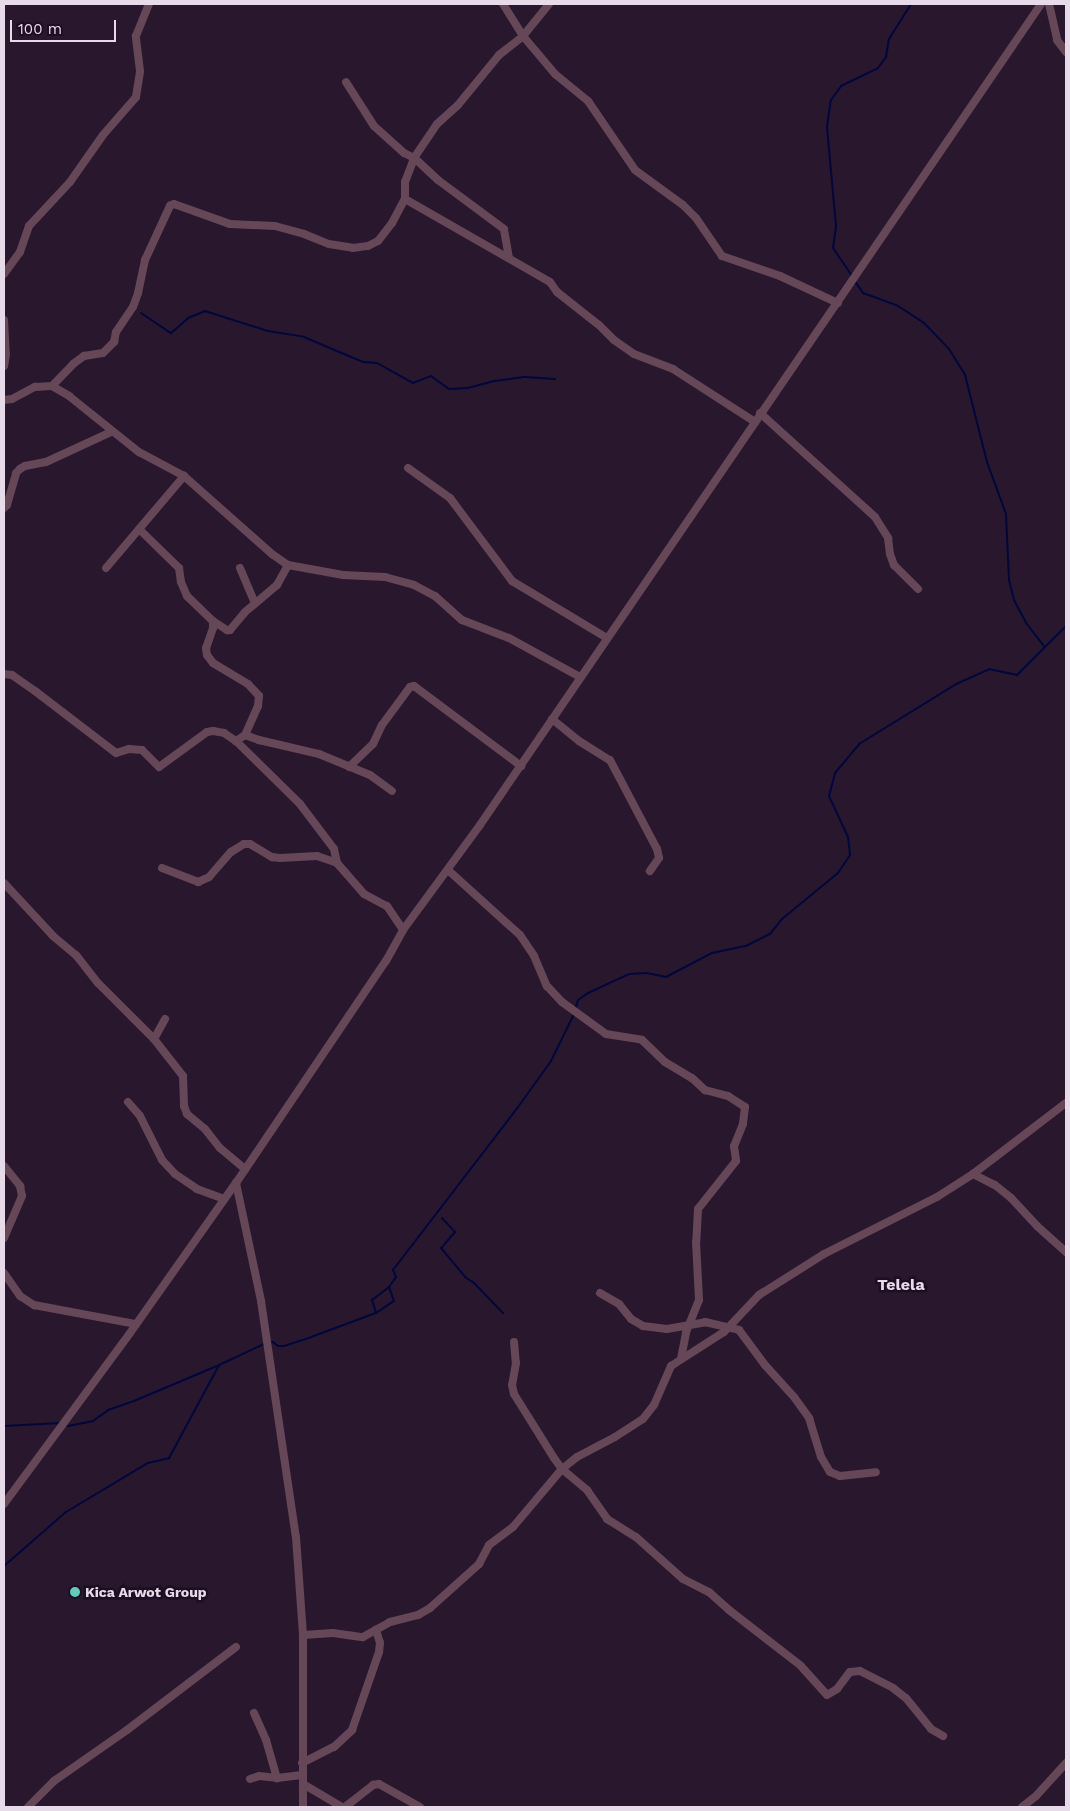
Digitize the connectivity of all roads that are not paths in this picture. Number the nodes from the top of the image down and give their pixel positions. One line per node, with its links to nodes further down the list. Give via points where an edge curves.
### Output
1 (149, 4): 12 (street, via 136,36 140,71 136,97 102,135 70,182 29,226 20,252)
2 (503, 4): 6 (street)
3 (549, 4): 6 (street)
4 (1041, 4): 13 (street)
5 (1049, 4): 7 (street, via 1057,40)
6 (523, 36): 9 (street, via 499,55 454,110 437,124); 13 (street, via 554,74 588,102 635,170 683,205 722,256 780,276)
7 (1066, 52)
8 (346, 82): 9 (street, via 374,126)
9 (414, 158): 10 (street, via 405,182); 11 (street, via 504,229)
10 (405, 198): 11 (street); 16 (street, via 378,241 353,248 329,244 275,226 230,224 174,204 170,206 145,260 133,307 116,332 114,342 103,353 84,356)
11 (509, 258): 19 (street, via 550,282 571,305 634,354 673,369)
12 (4, 271)
13 (838, 303): 18 (street)
14 (4, 320): 15 (street)
15 (4, 366)
16 (52, 386): 17 (street, via 35,387 12,400); 20 (street, via 69,396)
17 (4, 400)
18 (760, 413): 19 (street); 28 (street, via 875,517 884,529 894,565)
19 (755, 422): 31 (street)
20 (111, 432): 22 (street, via 139,452); 23 (street, via 46,462 24,466 16,473)
21 (408, 468): 31 (street, via 450,498 512,581)
22 (184, 476): 24 (street); 25 (street, via 272,554)
23 (4, 508)
24 (139, 529): 26 (street); 30 (street, via 180,568 187,596)
25 (288, 564): 29 (street, via 277,585); 33 (street, via 343,575 385,577 414,585 434,596 462,620 509,638)
26 (106, 568)
27 (240, 568): 29 (street)
28 (918, 590)
29 (255, 603): 30 (street, via 230,630)
30 (213, 621): 35 (street, via 207,655 213,663 248,684 259,696 258,706)
31 (607, 638): 33 (street)
32 (4, 674): 36 (street, via 12,675 116,753 142,750 159,767 207,732 224,733)
33 (580, 677): 34 (street)
34 (552, 719): 37 (street); 43 (street, via 610,760 657,849 659,858)
35 (245, 734): 36 (street); 38 (street, via 312,752)
36 (236, 741): 40 (street, via 308,814 334,849)
37 (521, 766): 38 (street, via 414,686 382,725 373,744); 42 (street)
38 (349, 768): 39 (street, via 379,780)
39 (392, 791)
40 (337, 863): 41 (street, via 318,856 272,857 250,844 231,852 202,882 194,882); 45 (street, via 364,894 387,906)
41 (162, 868)
42 (448, 870): 45 (street); 60 (street, via 520,936 534,956 547,986 562,1002 606,1034 642,1040 665,1062 705,1090 728,1096 745,1107 743,1124 734,1146 736,1161 698,1209 699,1300)
43 (650, 871)
44 (4, 883): 47 (street)
45 (403, 930): 51 (street, via 386,961)
46 (165, 1019): 47 (street)
47 (154, 1039): 51 (street, via 183,1076 187,1114)
48 (128, 1102): 54 (street, via 140,1116 162,1160 175,1174 197,1189)
49 (1066, 1103): 52 (street)
50 (4, 1166): 55 (street, via 20,1186 22,1196)
51 (245, 1169): 53 (street)
52 (973, 1174): 56 (street, via 1011,1198); 61 (street, via 923,1205 801,1268 759,1295)
53 (236, 1183): 54 (street); 68 (street, via 276,1392 296,1537)
54 (224, 1199): 59 (street)
55 (4, 1238)
56 (1066, 1252)
57 (4, 1273): 59 (street, via 20,1296 34,1305)
58 (600, 1293): 60 (street, via 619,1304 631,1319 643,1326 667,1329)
59 (136, 1324): 66 (street)
60 (689, 1324): 61 (street, via 705,1322); 63 (street)
61 (728, 1327): 63 (street); 65 (street, via 743,1333 765,1365 794,1396 810,1421 821,1457 830,1472 840,1476)
62 (514, 1342): 64 (street, via 516,1363 512,1391)
63 (681, 1358): 64 (street, via 668,1370 654,1405 643,1419)
64 (562, 1469): 67 (street, via 513,1527 489,1545 478,1564 430,1608); 71 (street, via 587,1490 607,1519 636,1537 676,1574 709,1592 800,1665 827,1695 850,1672 860,1671 906,1698 931,1729)
65 (876, 1472)
66 (4, 1504)
67 (376, 1630): 68 (street, via 360,1637 332,1633); 72 (street, via 379,1652 355,1725 334,1747)
68 (303, 1635): 72 (street)
69 (236, 1647): 78 (street, via 54,1781)
70 (254, 1713): 75 (street)
71 (943, 1736)
72 (302, 1763): 74 (street)
73 (1066, 1763): 82 (street)
74 (302, 1775): 75 (street); 77 (street)
75 (277, 1778): 76 (street, via 260,1776)
76 (250, 1779)
77 (302, 1784): 79 (street); 80 (street)
78 (28, 1807)
79 (303, 1807)
80 (343, 1807): 81 (street, via 373,1785 380,1784)
81 (420, 1807)
82 (1022, 1807)

